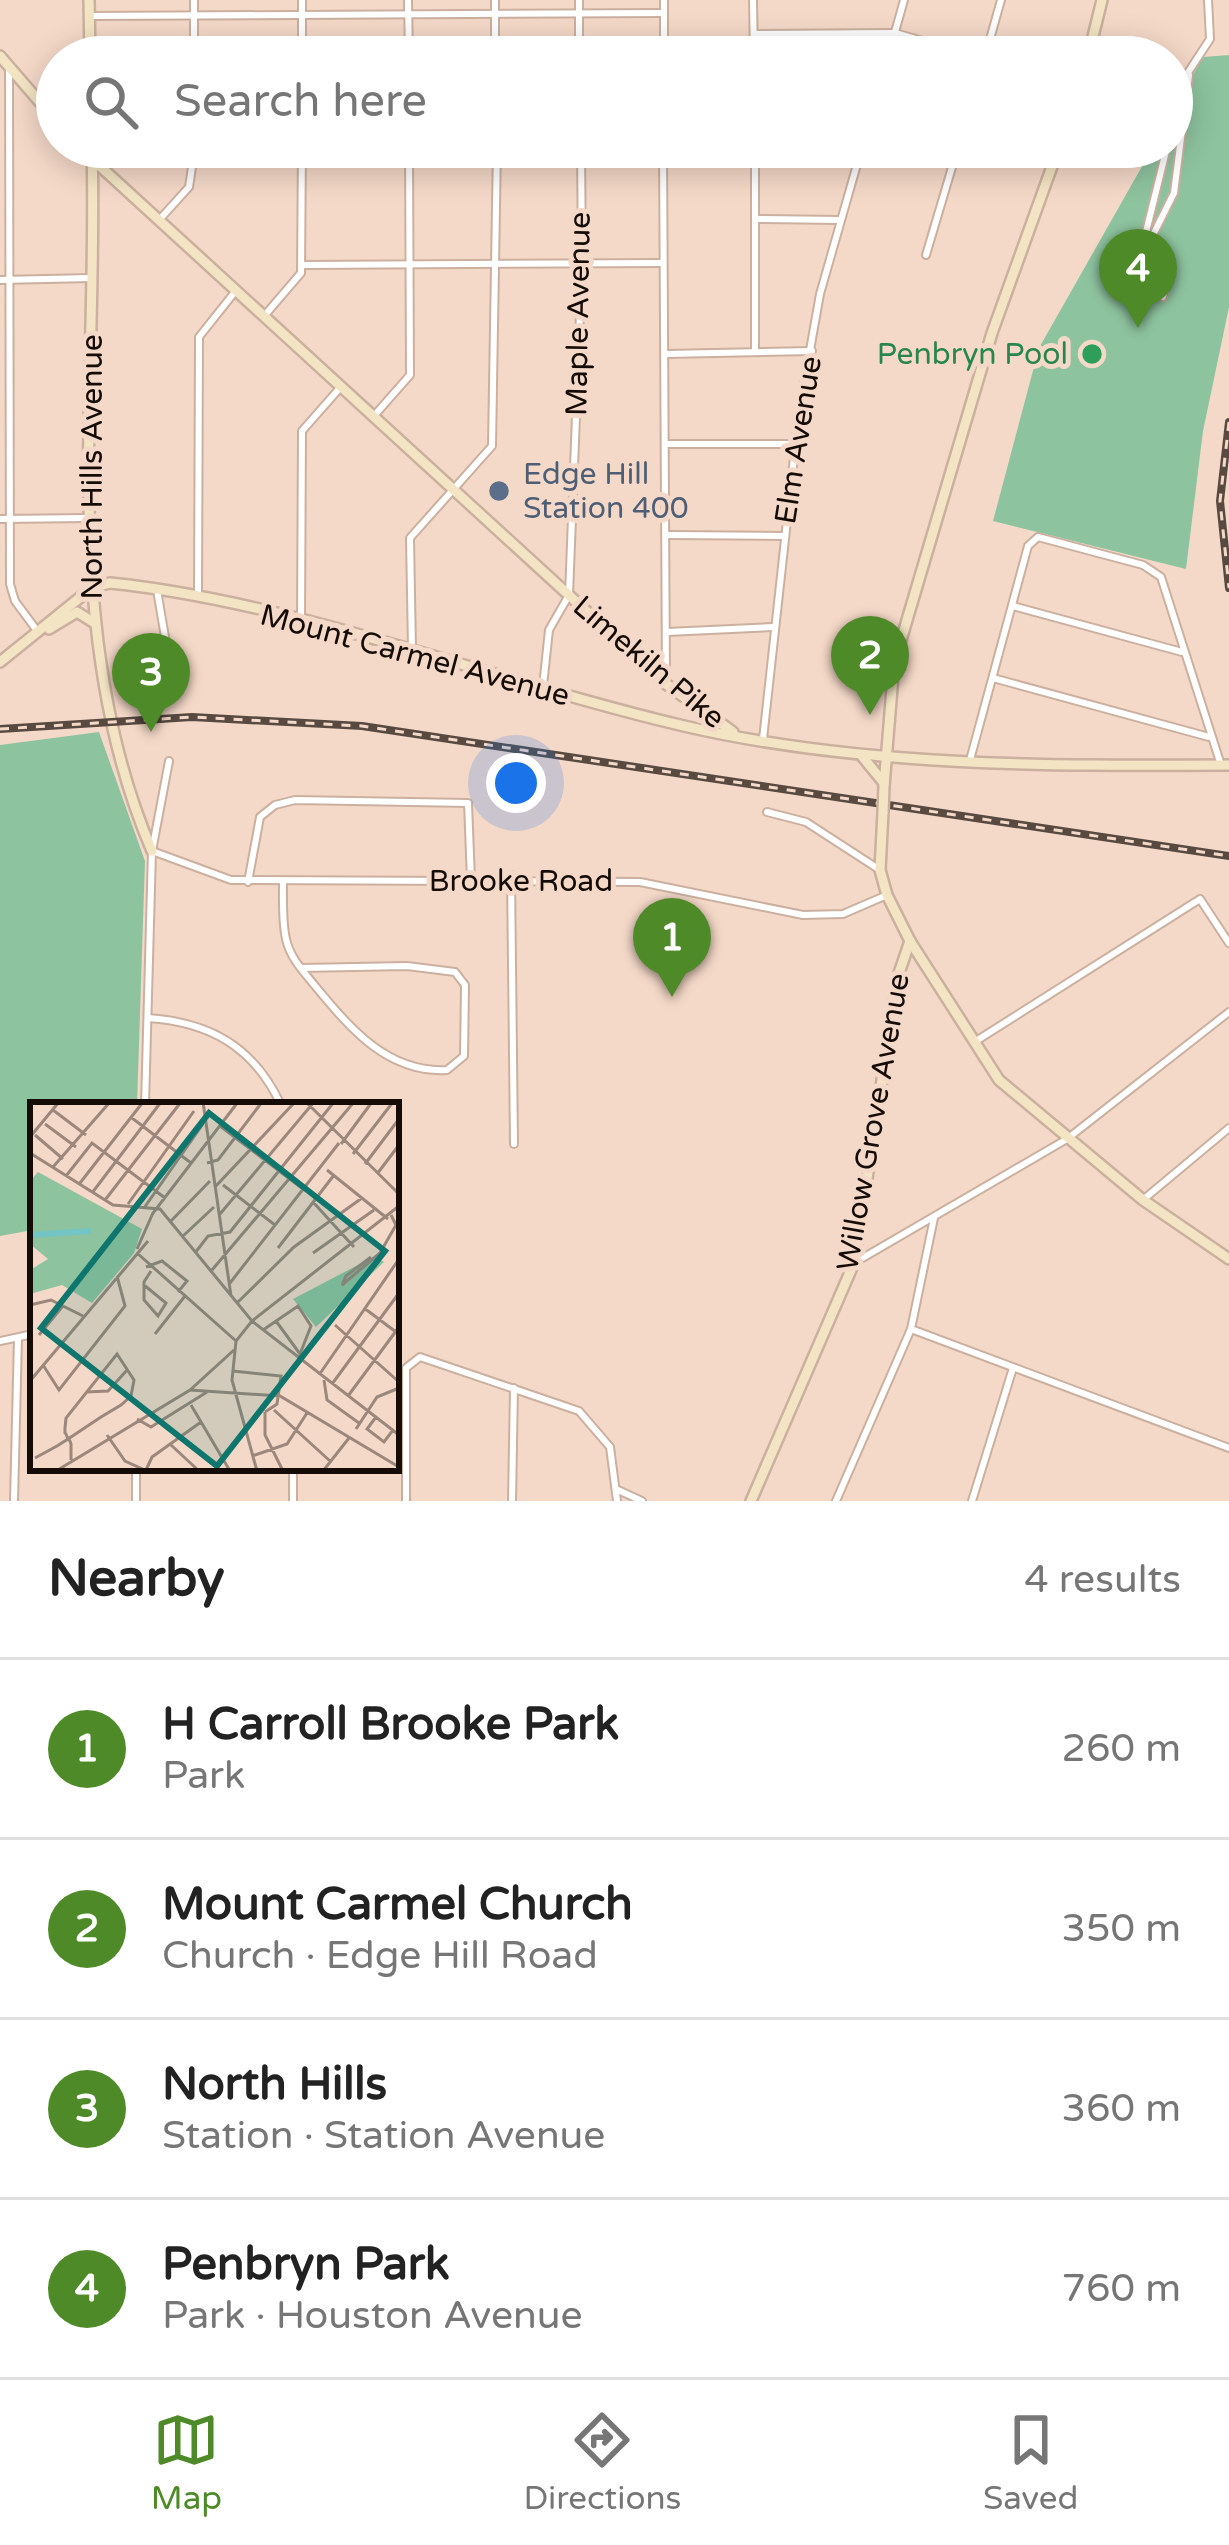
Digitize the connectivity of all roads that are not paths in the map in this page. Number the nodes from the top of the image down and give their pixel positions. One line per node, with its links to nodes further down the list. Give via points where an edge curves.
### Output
1 (88, 0): 19 (main road)
2 (194, 0): 17 (street)
3 (302, 0): 18 (street)
4 (408, 0): 14 (street)
5 (495, 0): 15 (street)
6 (579, 0): 13 (street)
7 (664, 0): 16 (street)
8 (753, 0): 21 (street)
9 (904, 0): 20 (street)
10 (1001, 0): 31 (street)
11 (1102, 0): 32 (main road)
12 (1208, 0): 35 (street, via 1210,40)
13 (579, 13): 15 (street); 16 (street); 27 (street)
14 (409, 14): 15 (street); 18 (street); 25 (street)
15 (494, 14): 26 (street)
16 (664, 14): 28 (street)
17 (194, 15): 18 (street); 19 (street); 23 (street)
18 (302, 15): 24 (street)
19 (88, 16): 22 (main road)
20 (895, 33): 21 (street); 29 (street); 30 (street)
21 (754, 34)
22 (89, 36)
23 (194, 36)
24 (302, 36)
25 (409, 36)
26 (495, 36)
27 (580, 36)
28 (664, 36)
29 (894, 36)
30 (906, 36)
31 (988, 36)
32 (1093, 36)
33 (0, 56): 34 (main road)
34 (9, 67): 36 (main road); 61 (street)
35 (1193, 68)
36 (36, 98)
37 (93, 168): 60 (main road, North Hills Avenue)
38 (99, 168): 53 (main road, Limekiln Pike)
39 (191, 168): 53 (street, via 188,187)
40 (302, 168): 58 (street)
41 (410, 168): 57 (street)
42 (497, 168): 59 (street)
43 (580, 168): 55 (street, Maple Avenue)
44 (663, 168): 56 (street)
45 (755, 168): 51 (street)
46 (856, 168): 52 (street, Elm Avenue)
47 (952, 168): 54 (street)
48 (1051, 168): 98 (main road, via 992,333 894,664)
49 (1162, 168): 50 (street, via 1144,240 1148,285 1163,297 1167,280 1151,239)
50 (1177, 168)
51 (755, 219): 52 (street); 65 (street)
52 (840, 220): 64 (street, Elm Avenue)
53 (157, 222): 62 (main road, Limekiln Pike)
54 (926, 255)
55 (582, 263): 56 (street); 59 (street); 79 (street, Maple Avenue)
56 (663, 263): 66 (street)
57 (410, 264): 58 (street); 59 (street); 68 (street, via 410,375)
58 (302, 265): 63 (street)
59 (499, 265): 71 (street, via 492,446)
60 (91, 278): 61 (street); 73 (main road, North Hills Avenue)
61 (5, 280): 72 (street)
62 (234, 292): 63 (main road, Limekiln Pike); 80 (street, via 199,338)
63 (262, 318): 67 (main road, Limekiln Pike)
64 (812, 351): 65 (street); 70 (street, Elm Avenue)
65 (755, 352): 66 (street)
66 (666, 354): 69 (street)
67 (340, 389): 68 (main road, Limekiln Pike); 83 (street, via 302,431)
68 (373, 417): 71 (main road, Limekiln Pike)
69 (667, 444): 70 (street); 75 (street)
70 (796, 444): 76 (street, Elm Avenue)
71 (453, 490): 79 (main road, Limekiln Pike); 88 (street, via 410,538)
72 (10, 518): 73 (street); 74 (street); 85 (street, via 11,591)
73 (92, 518): 77 (main road, North Hills Avenue)
74 (0, 519)
75 (669, 535): 76 (street); 86 (street)
76 (783, 536): 84 (street, Elm Avenue)
77 (93, 587): 78 (main road, Mount Carmel Avenue); 82 (main road, North Hills Avenue); 85 (main road)
78 (157, 590): 80 (main road, Mount Carmel Avenue); 92 (street)
79 (569, 595): 91 (main road, Limekiln Pike); 93 (street, Maple Avenue, via 549,630)
80 (198, 599): 83 (main road, Mount Carmel Avenue)
81 (1012, 606): 87 (street); 87 (street, via 1028,546 1045,538 1143,565 1164,583); 90 (street)
82 (93, 622): 85 (main road, via 77,612); 104 (main road, North Hills Avenue, via 120,761)
83 (302, 622): 88 (main road, Mount Carmel Avenue)
84 (773, 628): 86 (street); 96 (street, Elm Avenue)
85 (38, 632): 89 (main road)
86 (667, 632): 91 (street)
87 (1183, 652): 95 (street)
88 (412, 653): 93 (main road, Mount Carmel Avenue)
89 (0, 662)
90 (993, 678): 95 (street); 100 (street)
91 (666, 685): 94 (main road, Limekiln Pike)
92 (174, 690)
93 (542, 690): 94 (main road, Mount Carmel Avenue)
94 (737, 735): 96 (main road, Limekiln Pike)
95 (1211, 738): 101 (street)
96 (763, 739): 97 (main road, Limekiln Pike)
97 (857, 752): 98 (main road, Limekiln Pike); 102 (main road)
98 (886, 756): 100 (main road); 102 (main road)
99 (169, 760): 104 (street)
100 (970, 760): 101 (main road)
101 (1225, 765)
102 (884, 785): 105 (main road, bridge)
103 (766, 812): 105 (street, via 806,822)
104 (152, 851): 107 (street, Brooke Road, via 203,874); 115 (street)
105 (880, 871): 110 (main road)
106 (512, 878): 108 (street, Brooke Road); 110 (street, Brooke Road, via 640,881 817,916); 121 (street)
107 (248, 881): 108 (street, via 260,817 295,800 469,803); 109 (street, Brooke Road)
108 (471, 881): 109 (street, Brooke Road)
109 (283, 882): 113 (street, via 285,938)
110 (887, 895): 111 (main road)
111 (910, 941): 116 (main road); 125 (main road, Willow Grove Avenue)
112 (1229, 943): 116 (street, via 1200,899)
113 (301, 968): 113 (street, via 455,973 466,994 466,1048 458,1063 427,1069 366,1042)
114 (1229, 1012): 120 (street)
115 (148, 1018): 117 (street); 118 (street, via 188,1022 231,1041)
116 (976, 1041): 120 (main road, via 1002,1084)
117 (145, 1102)
118 (279, 1102)
119 (1229, 1128): 122 (street)
120 (1067, 1139): 122 (main road); 123 (street)
121 (514, 1144)
122 (1143, 1200): 124 (main road)
123 (934, 1218): 125 (street); 126 (street)
124 (1229, 1258)
125 (854, 1263): 141 (main road, Willow Grove Avenue)
126 (910, 1329): 130 (street); 142 (street)
127 (30, 1335): 128 (street)
128 (17, 1338): 129 (street); 135 (street)
129 (0, 1341)
130 (1013, 1369): 132 (street); 143 (street)
131 (514, 1388): 134 (street, via 594,1424 610,1447); 137 (street, via 424,1357 410,1360); 138 (street)
132 (1229, 1448)
133 (292, 1471): 136 (street)
134 (618, 1490): 139 (street); 140 (street)
135 (14, 1501)
136 (293, 1501)
137 (406, 1501)
138 (512, 1501)
139 (617, 1501)
140 (642, 1501)
141 (752, 1501)
142 (836, 1501)
143 (973, 1501)

